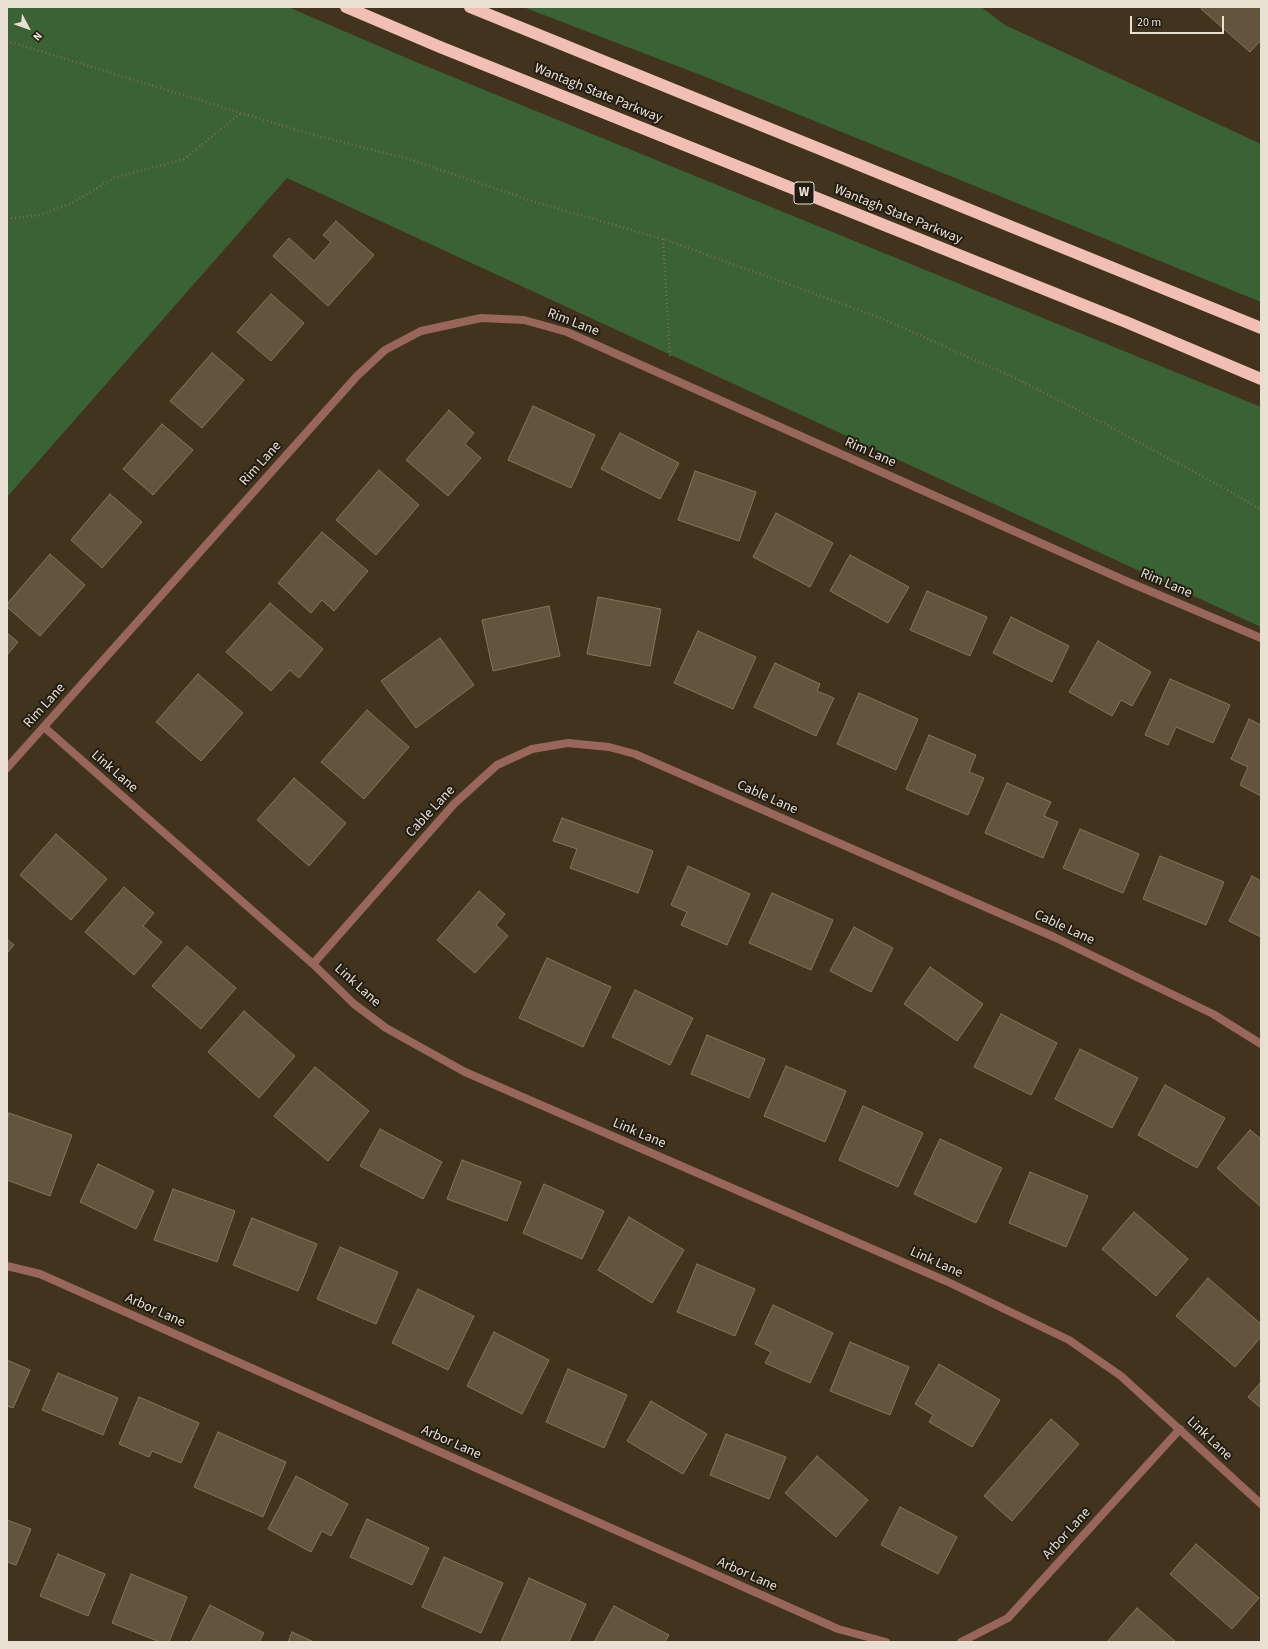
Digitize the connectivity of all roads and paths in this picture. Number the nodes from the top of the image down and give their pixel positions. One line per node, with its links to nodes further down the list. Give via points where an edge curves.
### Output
1 (346, 7): 9 (highway, Wantagh State Parkway / W)
2 (470, 7): 7 (highway)
3 (7, 41): 4 (path)
4 (241, 113): 5 (path, via 184,159 114,178 72,203 40,215); 6 (path, via 405,158 535,202)
5 (7, 219)
6 (663, 239): 8 (path); 10 (path, via 883,320 1006,374 1101,422)
7 (1261, 328)
8 (672, 379): 11 (street, Rim Lane, via 1126,581); 12 (street, Rim Lane, via 566,332 524,320 480,318 421,331 385,350 357,376)
9 (1261, 379)
10 (1261, 510)
11 (1261, 638)
12 (44, 727): 13 (street, Rim Lane); 14 (street, Link Lane)
13 (7, 768)
14 (313, 964): 15 (street, Cable Lane, via 454,804 497,765 532,750 568,743 609,747 635,754 1054,937 1213,1014); 17 (street, Link Lane, via 354,1004 386,1028 465,1072 946,1281 1069,1340 1121,1376)
15 (1261, 1044)
16 (7, 1266): 19 (street, Arbor Lane, via 40,1274 838,1629)
17 (1180, 1430): 18 (street, Link Lane); 20 (street, Arbor Lane, via 1008,1618)
18 (1261, 1504)
19 (886, 1642)
20 (961, 1642)

